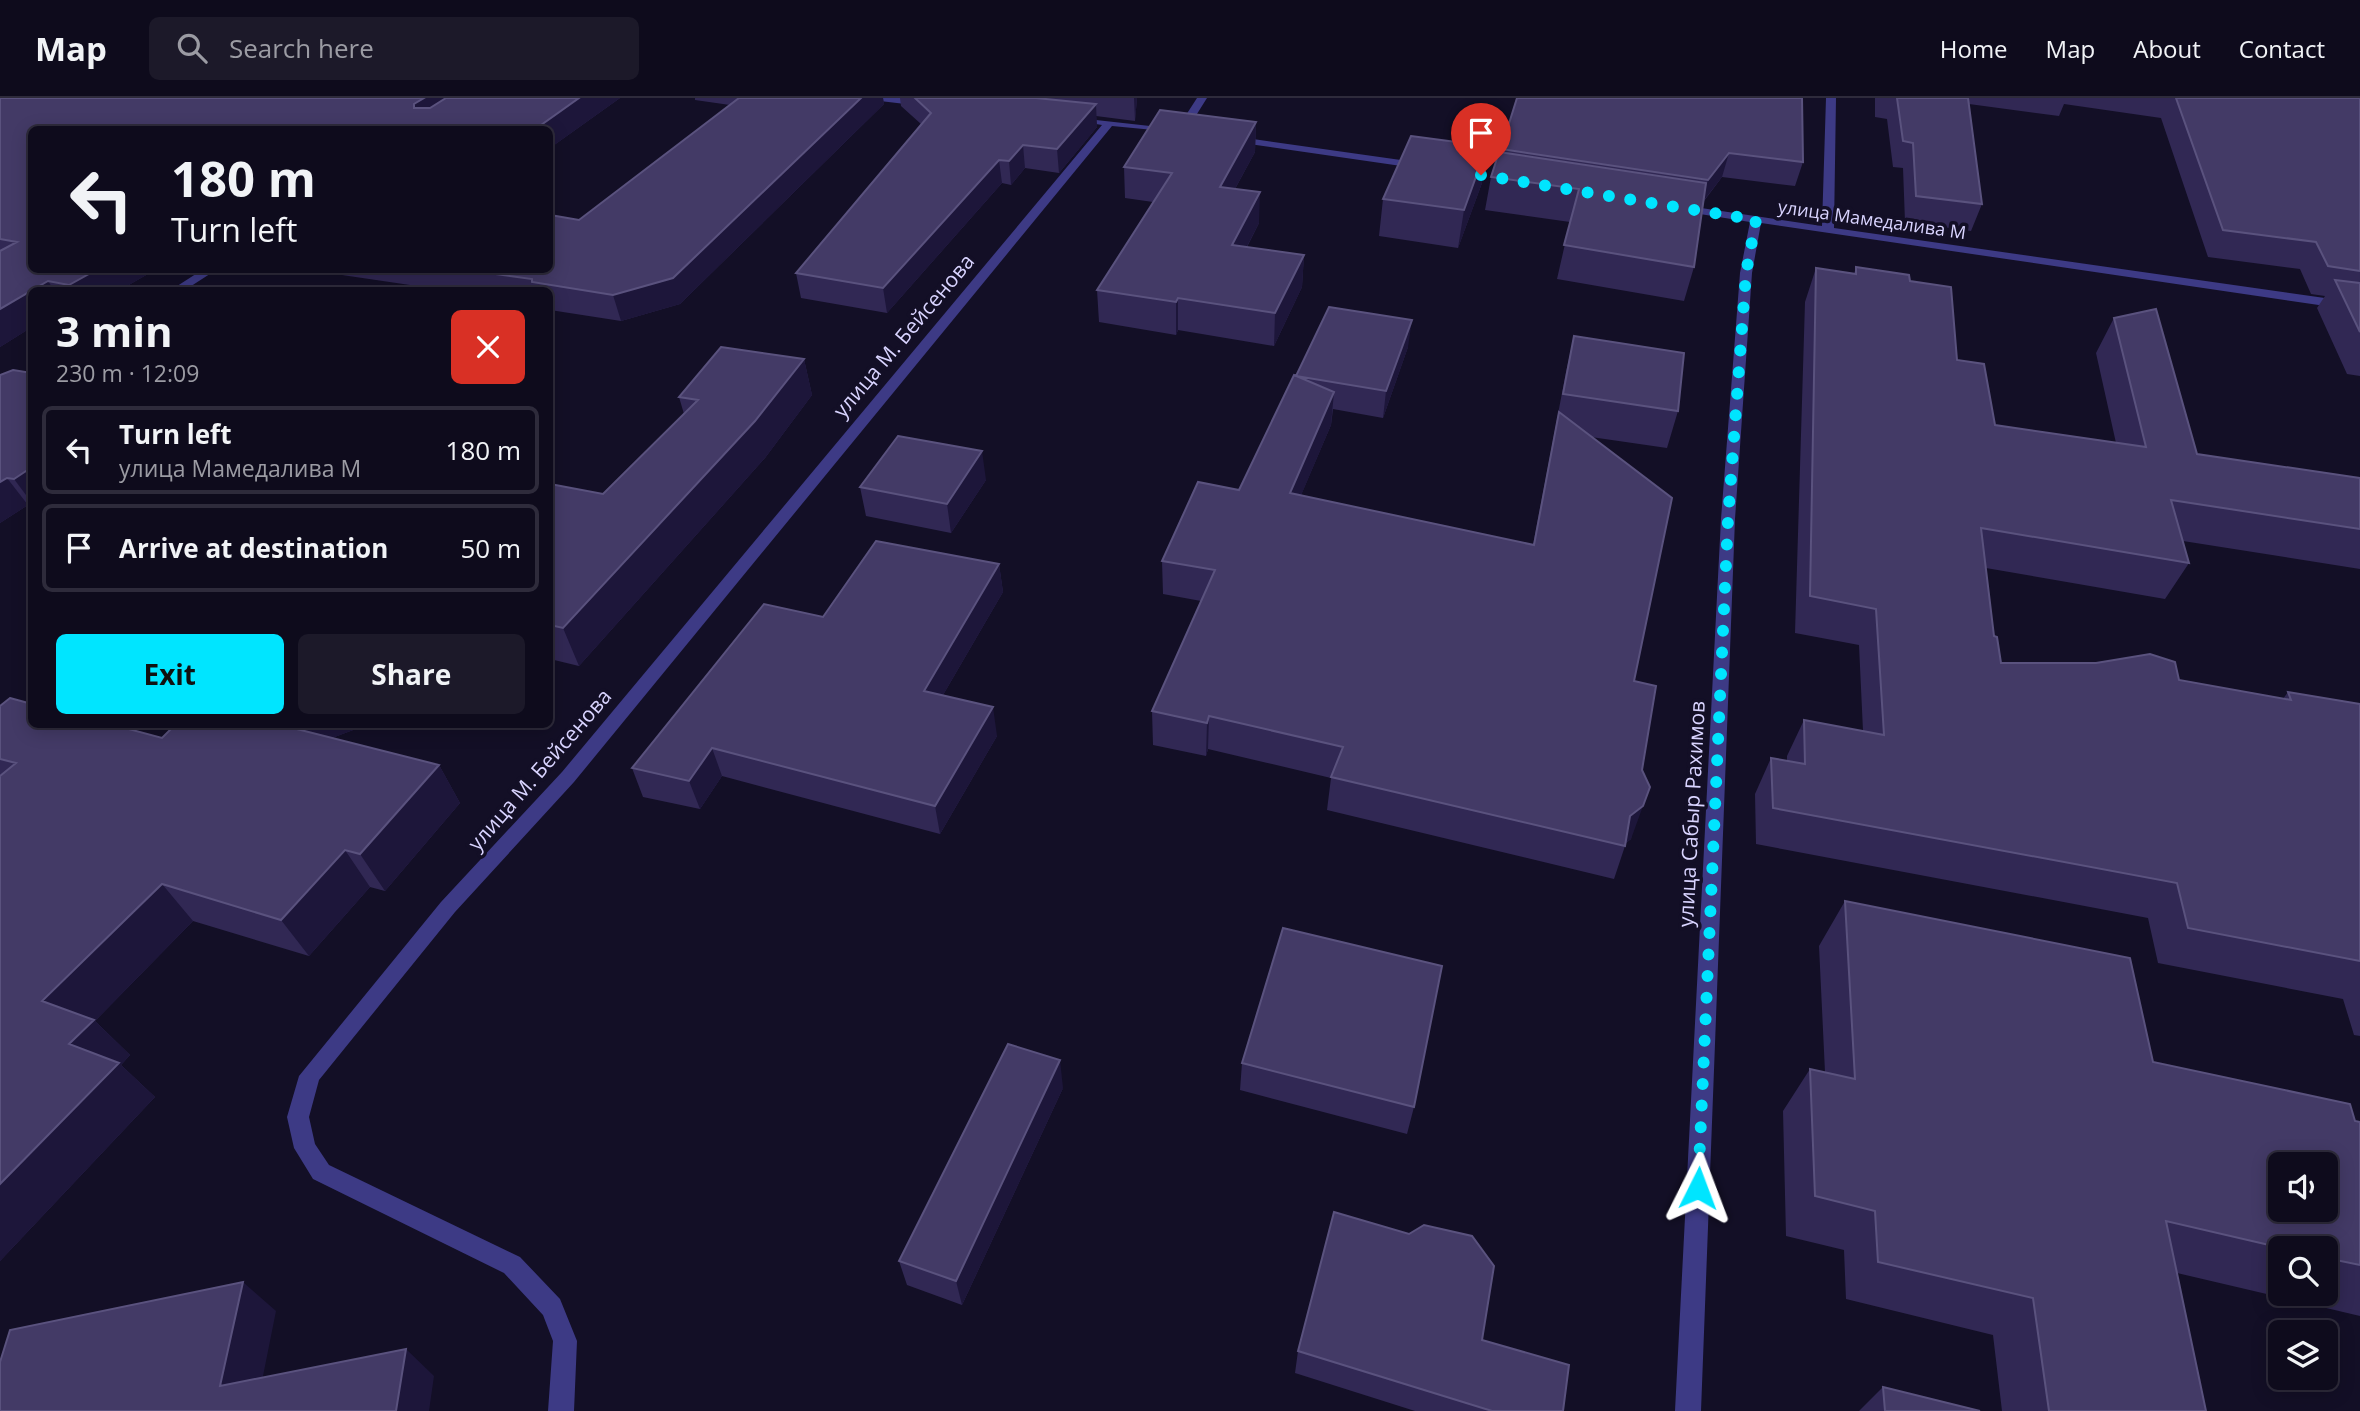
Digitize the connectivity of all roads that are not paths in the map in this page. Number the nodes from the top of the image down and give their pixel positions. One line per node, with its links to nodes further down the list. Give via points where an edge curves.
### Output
1 (880, 98): 4 (street)
2 (1202, 98): 7 (street)
3 (1831, 98): 13 (street)
4 (929, 103)
5 (1081, 120): 6 (street)
6 (1109, 123): 7 (street); 17 (street, улица М. Бейсенова, via 568,777 448,907 310,1076 298,1117 305,1148 321,1172 512,1265 552,1307 565,1341)
7 (1181, 131): 8 (street)
8 (1195, 133)
9 (1222, 137): 10 (street)
10 (1440, 169)
11 (1673, 207): 12 (street, улица Мамедалива М)
12 (1756, 220): 13 (street, улица Мамедалива М); 18 (street, улица Сабыр Рахимов, via 1746,273 1728,519)
13 (1828, 230): 16 (street, улица Мамедалива М)
14 (205, 273): 15 (street)
15 (182, 287)
16 (2360, 307)
17 (561, 1411)
18 (1688, 1411)

